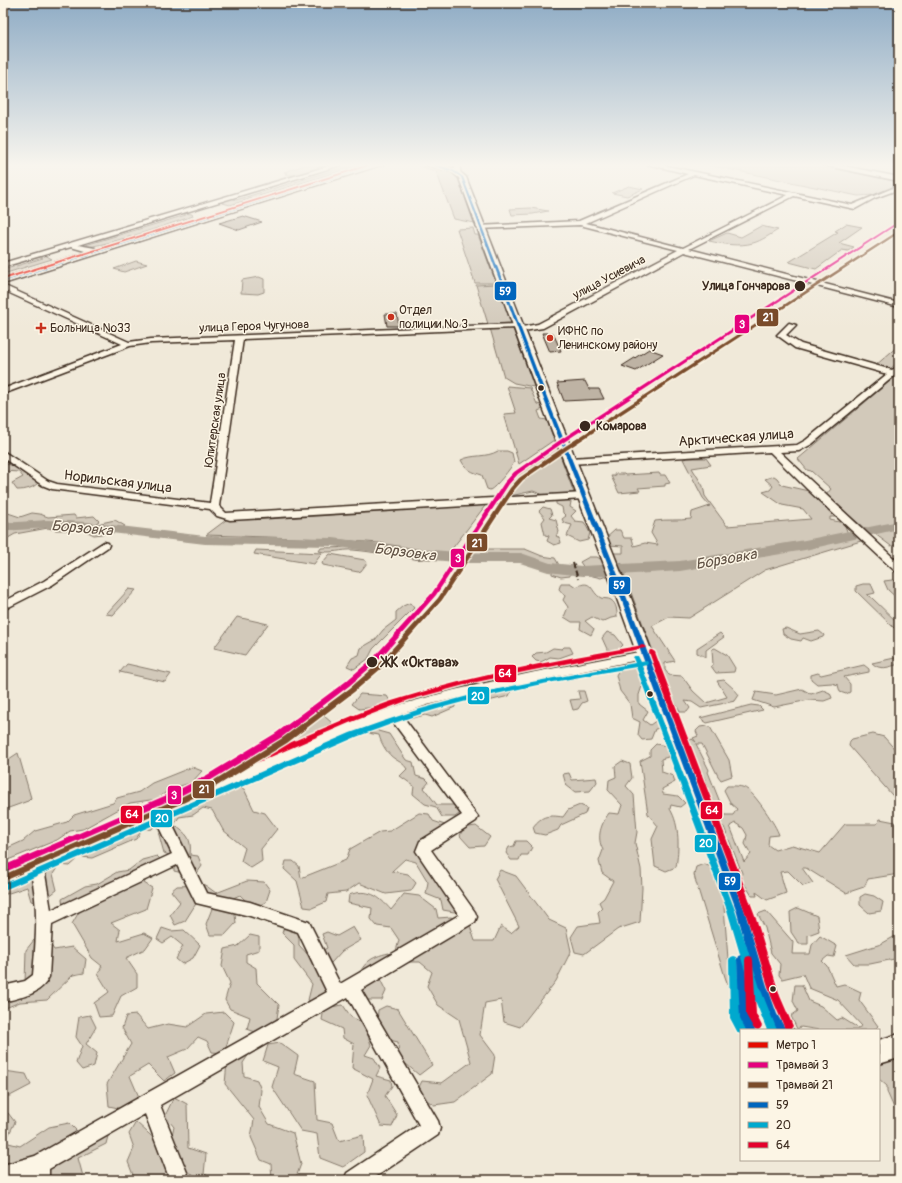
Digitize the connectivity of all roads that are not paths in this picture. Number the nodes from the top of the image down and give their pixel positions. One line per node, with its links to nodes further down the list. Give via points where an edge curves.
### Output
1 (159, 219): 9 (street)
2 (191, 219): 10 (main road)
3 (202, 219): 15 (main road)
4 (476, 219): 8 (street)
5 (589, 219): 7 (street)
6 (744, 219): 11 (street, улица Усиевича)
7 (580, 223): 8 (street); 11 (street)
8 (479, 227): 19 (street)
9 (70, 246): 10 (street); 12 (street, via 78,250); 13 (street)
10 (93, 249): 12 (main road)
11 (684, 250): 17 (street); 19 (street, улица Усиевича, via 540,326)
12 (74, 255): 14 (main road)
13 (3, 266)
14 (3, 277)
15 (3, 281)
16 (3, 287): 21 (street, улица Героя Чугунова)
17 (899, 305)
18 (792, 325): 22 (street, via 782,335 798,346)
19 (519, 328): 20 (street, улица Героя Чугунова); 26 (street)
20 (239, 338): 21 (street, улица Героя Чугунова); 28 (street, Юпитерская улица)
21 (129, 344): 23 (street)
22 (896, 370): 24 (street, Арктическая улица, via 804,446)
23 (3, 392)
24 (774, 450): 26 (street, Арктическая улица); 30 (street)
25 (3, 454): 28 (street, Норильская улица, via 55,487)
26 (570, 461): 27 (street)
27 (584, 496): 28 (street, via 230,517 222,516); 32 (street)
28 (214, 506)
29 (104, 545): 31 (street, via 48,583)
30 (899, 569)
31 (3, 606)
32 (644, 655): 33 (street, via 488,687); 41 (street, via 740,909 762,986)
33 (393, 712): 34 (street, via 350,728); 39 (street, via 471,817 425,845 423,851 470,917)
34 (159, 812): 35 (street); 36 (street)
35 (181, 856): 38 (street); 39 (street, via 201,898 250,909 303,927)
36 (36, 865): 37 (street); 38 (street, via 43,890)
37 (3, 879)
38 (45, 920): 40 (street, via 41,977 34,985)
39 (344, 991): 44 (street); 48 (street, via 431,1128)
40 (3, 994)
41 (780, 1029)
42 (899, 1046): 43 (street)
43 (880, 1052)
44 (149, 1101): 45 (street); 47 (street)
45 (39, 1172): 46 (street)
46 (3, 1175)
47 (180, 1180)
48 (354, 1180)

